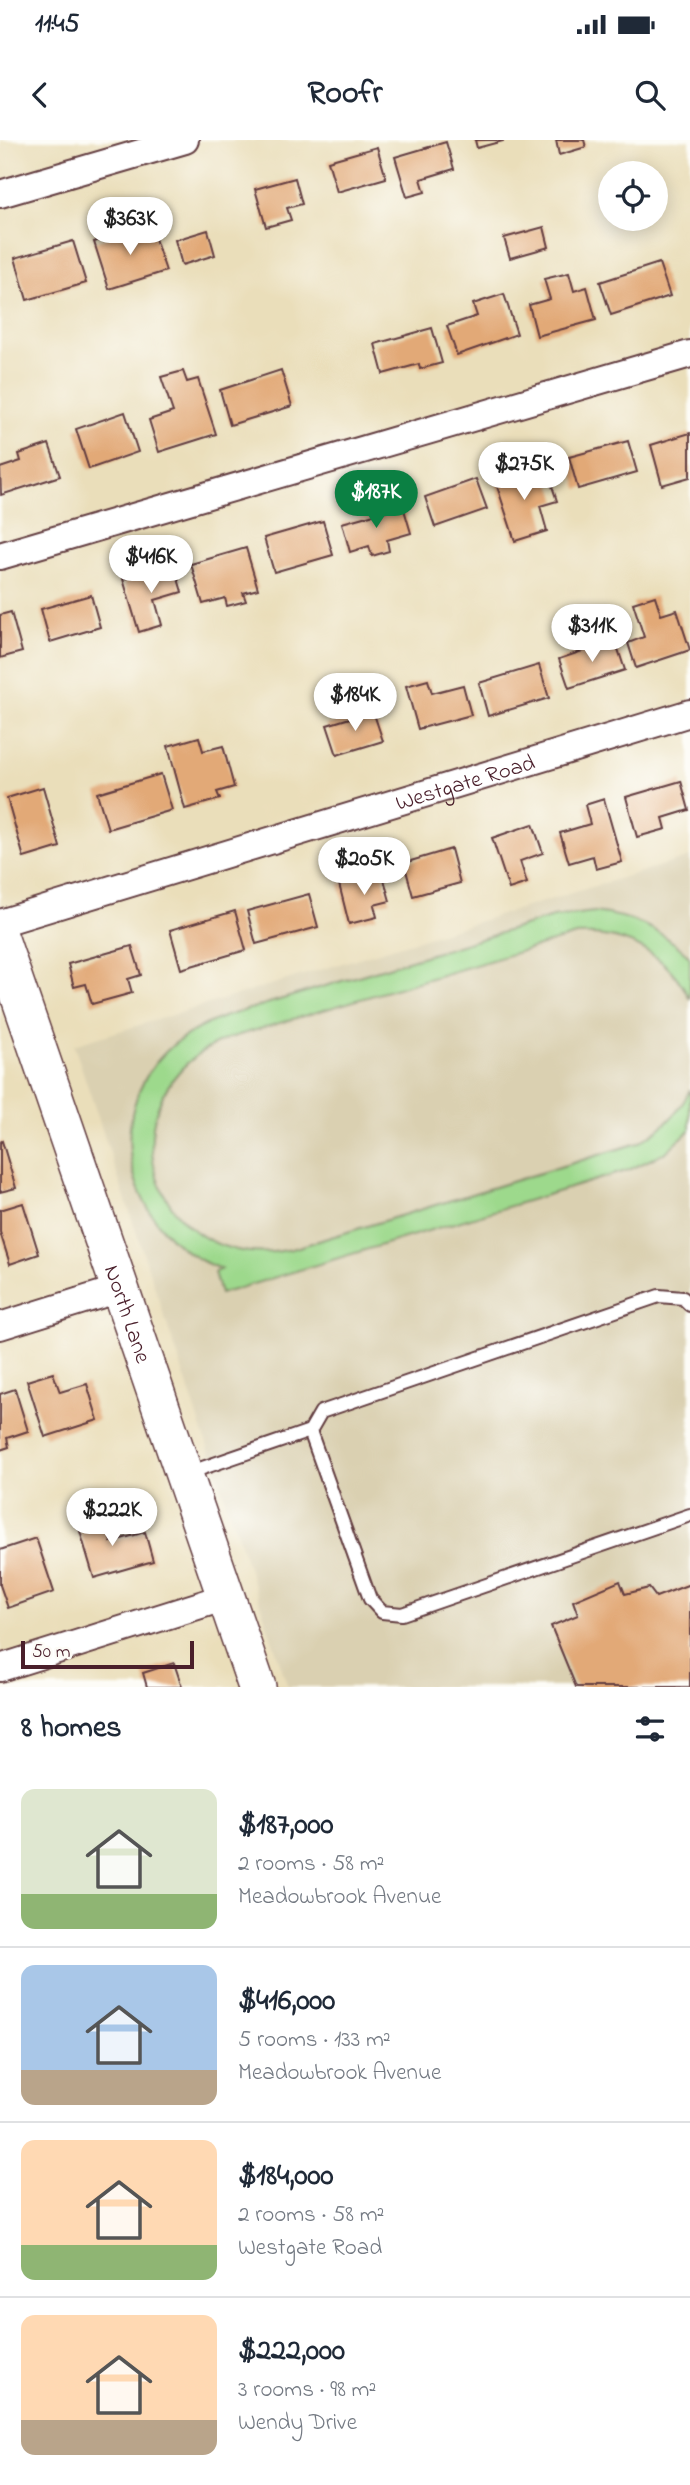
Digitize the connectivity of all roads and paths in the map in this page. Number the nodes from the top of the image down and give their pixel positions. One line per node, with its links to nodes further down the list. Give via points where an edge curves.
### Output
1 (185, 140): 2 (street)
2 (0, 194)
3 (690, 354): 4 (street)
4 (0, 556)
5 (690, 713): 6 (street, Westgate Road)
6 (0, 923)
7 (0, 939): 8 (street, North Lane)
8 (122, 1288): 10 (street); 12 (street, North Lane)
9 (690, 1305): 11 (lane, via 682,1298 659,1296 321,1412)
10 (0, 1326)
11 (310, 1431): 12 (lane); 13 (lane, via 370,1599 382,1612 402,1614)
12 (185, 1475): 14 (street, North Lane)
13 (690, 1515)
14 (226, 1597): 15 (street); 16 (street, North Lane)
15 (0, 1668)
16 (257, 1687)

